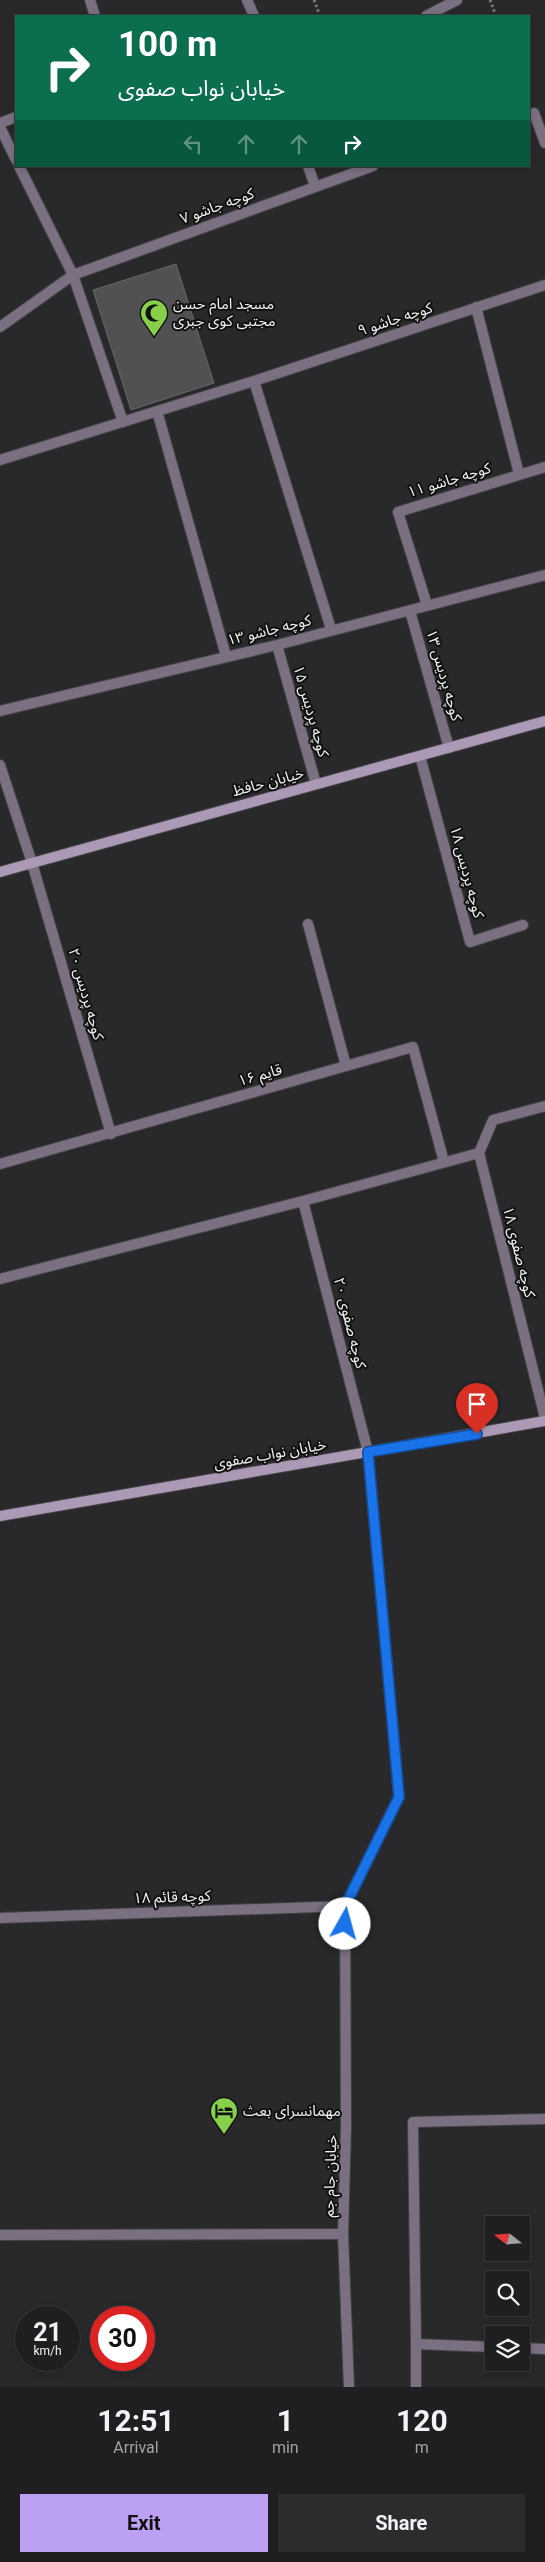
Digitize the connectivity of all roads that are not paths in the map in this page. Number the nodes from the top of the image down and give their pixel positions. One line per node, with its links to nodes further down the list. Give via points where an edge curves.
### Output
1 (90, 0): 4 (street)
2 (247, 0): 5 (street)
3 (457, 0): 6 (street)
4 (95, 15)
5 (254, 15)
6 (428, 15)
7 (545, 109): 8 (street)
8 (532, 114): 11 (street)
9 (15, 118): 10 (street)
10 (0, 125): 12 (street)
11 (545, 144)
12 (15, 158)
13 (19, 167): 17 (street)
14 (308, 167): 16 (street)
15 (370, 167): 16 (street, کوچه جاشو ۷)
16 (315, 186): 17 (street, کوچه جاشو ۷)
17 (73, 275): 20 (street, کوچه جاشو ۷); 23 (street)
18 (545, 285): 19 (street, کوچه جاشو ۹)
19 (476, 308): 21 (street, کوچه جاشو ۹); 26 (street)
20 (0, 327)
21 (254, 381): 22 (street, کوچه جاشو ۹); 30 (street)
22 (157, 411): 23 (street, کوچه جاشو ۹); 32 (street)
23 (123, 422): 24 (street, کوچه جاشو ۹)
24 (0, 460)
25 (545, 467): 26 (street, کوچه جاشو ۱۱)
26 (519, 474): 28 (street, کوچه جاشو ۱۱, via 398,512)
27 (545, 575): 28 (street, کوچه جاشو ۱۳)
28 (427, 605): 29 (street, کوچه جاشو ۱۳)
29 (410, 611): 30 (street, کوچه جاشو ۱۳); 35 (street, کوچه پردیس ۱۳)
30 (331, 630): 31 (street, کوچه جاشو ۱۳)
31 (277, 646): 32 (street, کوچه جاشو ۱۳); 38 (street, کوچه پردیس ۱۵)
32 (226, 656): 33 (street, کوچه جاشو ۱۳)
33 (0, 711)
34 (545, 721): 35 (street, خیابان حافظ)
35 (449, 748): 36 (street, خیابان حافظ)
36 (420, 756): 38 (street, خیابان حافظ); 42 (street, کوچه پردیس ۱۸, via 470,942)
37 (0, 765): 39 (street, کوچه پردیس ۲۰)
38 (316, 784): 39 (street, خیابان حافظ)
39 (32, 863): 40 (street, خیابان حافظ); 45 (street, کوچه پردیس ۲۰)
40 (0, 872)
41 (308, 924): 43 (street)
42 (523, 925)
43 (346, 1066): 45 (street, قایم ۱۶); 47 (street, قایم ۱۶, via 413,1047)
44 (545, 1106): 46 (street, via 493,1120)
45 (111, 1134): 48 (street, قایم ۱۶)
46 (478, 1153): 47 (street); 51 (street, کوچه صفوی ۱۸)
47 (444, 1162): 49 (street)
48 (0, 1164)
49 (303, 1201): 50 (street); 52 (street, کوچه صفوی ۲۰)
50 (0, 1279)
51 (545, 1419): 52 (street, خیابان نواب صفوی)
52 (368, 1452): 53 (street, خیابان نواب صفوی); 54 (street, کوچه صفوی ۲۰, via 399,1797)
53 (0, 1516)
54 (345, 1906): 55 (street, کوچه قائم ۱۸); 57 (street, خیابان جام جم)
55 (0, 1918)
56 (545, 2119): 59 (street, via 414,2122)
57 (344, 2234): 58 (street); 63 (street, خیابان جام جم)
58 (0, 2235)
59 (416, 2344): 60 (street); 64 (street)
60 (485, 2347)
61 (530, 2348): 62 (street)
62 (545, 2349)
63 (349, 2387)
64 (416, 2387)

